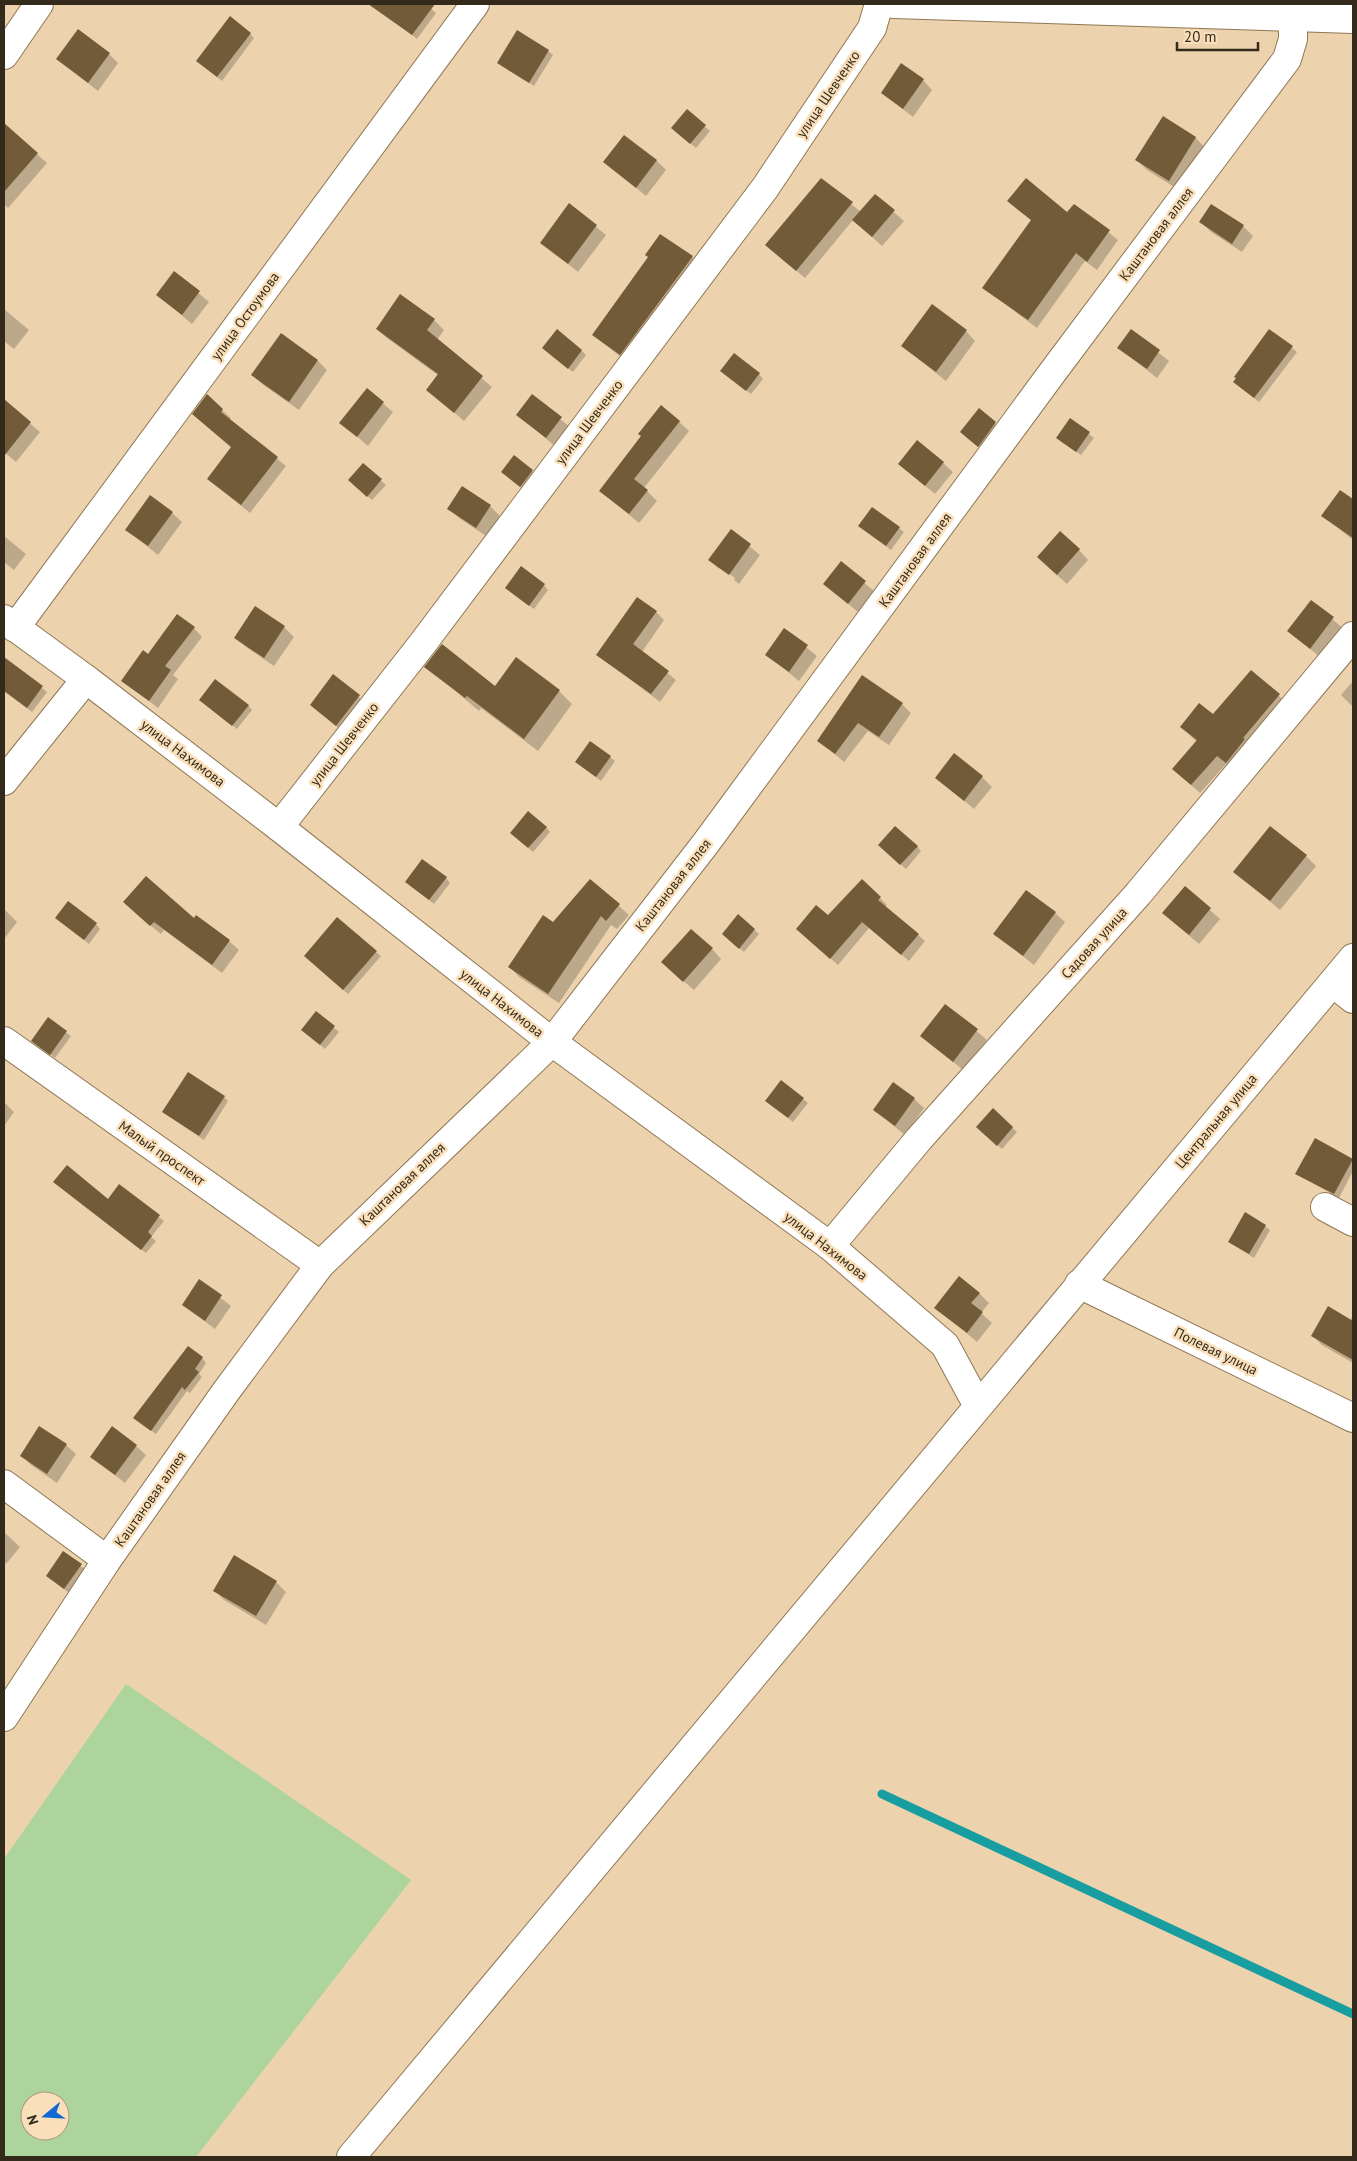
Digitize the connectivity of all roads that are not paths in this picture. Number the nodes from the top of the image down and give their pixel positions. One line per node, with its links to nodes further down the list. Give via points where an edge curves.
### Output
1 (39, 4): 7 (street)
2 (474, 4): 8 (street, улица Остоумова)
3 (879, 4): 12 (street, улица Шевченко, via 872,28 765,188 422,644)
4 (892, 4): 5 (street)
5 (1293, 16): 6 (street); 16 (street, Каштановая аллея, via 1293,39 1287,59 706,843)
6 (1353, 19)
7 (4, 55)
8 (10, 623): 10 (street, улица Нахимова)
9 (1353, 636): 19 (street, Садовая улица, via 1138,894 918,1139)
10 (86, 679): 11 (street); 12 (street, улица Нахимова)
11 (4, 781)
12 (279, 827): 16 (street, улица Нахимова)
13 (1353, 958): 14 (street, Центральная улица)
14 (1343, 991): 21 (street, Центральная улица)
15 (4, 1041): 20 (street, Малый проспект)
16 (552, 1042): 19 (street, улица Нахимова); 20 (street, Каштановая аллея)
17 (1324, 1207): 18 (street)
18 (1353, 1222)
19 (830, 1246): 22 (street, улица Нахимова, via 945,1345)
20 (320, 1265): 25 (street, Каштановая аллея)
21 (1079, 1284): 22 (street, Центральная улица); 23 (street, Полевая улица)
22 (978, 1406): 27 (street, Центральная улица)
23 (1353, 1418)
24 (4, 1484): 25 (street)
25 (107, 1560): 26 (street, Каштановая аллея)
26 (4, 1717)
27 (351, 2157)

